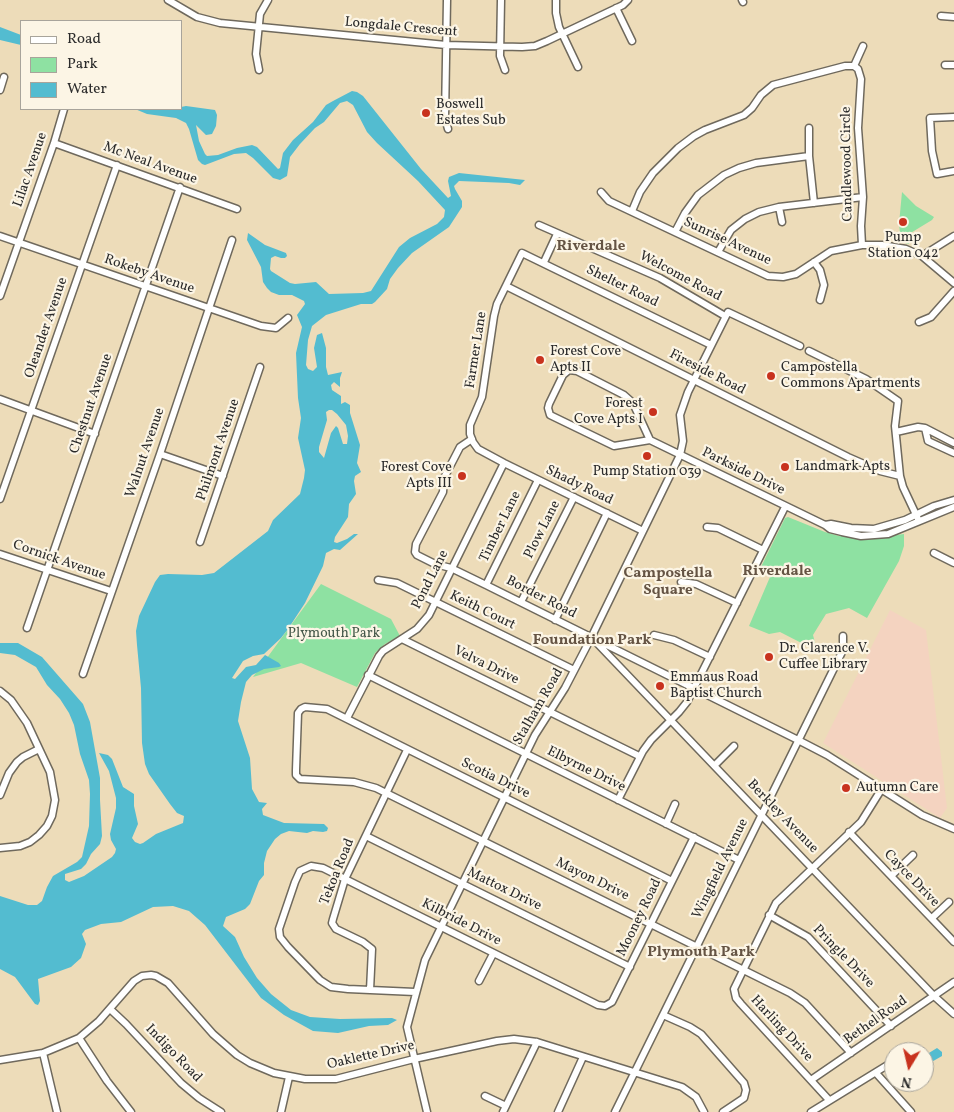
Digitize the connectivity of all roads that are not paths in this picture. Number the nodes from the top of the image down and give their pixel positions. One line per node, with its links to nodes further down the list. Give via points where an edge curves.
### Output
1 (168, 0): 10 (street, Longdale Crescent, via 208,21)
2 (268, 0): 10 (street, via 262,9)
3 (447, 0): 13 (street)
4 (501, 0): 15 (street)
5 (556, 0): 11 (street, via 557,20)
6 (628, 0): 7 (street, Longdale Crescent)
7 (616, 8): 11 (street, Longdale Crescent); 12 (street)
8 (941, 16): 9 (street)
9 (954, 17)
10 (259, 27): 13 (street, Longdale Crescent); 20 (street, via 256,54)
11 (563, 34): 15 (street, Longdale Crescent, via 535,46); 19 (street)
12 (632, 41)
13 (446, 46): 15 (street, Longdale Crescent); 27 (street, via 445,118)
14 (863, 46): 18 (street)
15 (500, 47): 21 (street)
16 (946, 65): 17 (street)
17 (954, 65)
18 (854, 66): 34 (street, Candlewood Circle, via 861,79 858,135); 38 (street, via 772,85 744,115 705,130 678,148 653,173)
19 (578, 67)
20 (259, 70)
21 (505, 70)
22 (4, 77): 23 (street)
23 (0, 90)
24 (64, 110): 28 (street, Lilac Avenue)
25 (954, 117): 31 (street, via 930,118 937,174)
26 (809, 128): 29 (street)
27 (448, 129)
28 (54, 143): 30 (street, Mc Neal Avenue); 46 (street, Lilac Avenue)
29 (809, 156): 35 (street); 41 (street, via 756,163 724,175 698,196)
30 (117, 165): 32 (street, Mc Neal Avenue); 53 (street, Oleander Avenue)
31 (954, 172)
32 (180, 188): 37 (street, Mc Neal Avenue); 55 (street, Chestnut Avenue)
33 (601, 192): 38 (street, Sunrise Avenue, via 609,201)
34 (863, 198): 35 (street); 47 (street, Candlewood Circle)
35 (814, 203): 36 (street)
36 (779, 207): 39 (street); 48 (street, via 745,219 731,230)
37 (237, 209)
38 (632, 211): 41 (street, Sunrise Avenue)
39 (782, 222)
40 (539, 225): 42 (street, Welcome Road)
41 (674, 232): 48 (street, Sunrise Avenue)
42 (557, 234): 51 (street); 61 (street, Welcome Road, via 660,278)
43 (0, 236): 46 (street, Rokeby Avenue)
44 (954, 236): 50 (street)
45 (232, 240): 60 (street, Walnut Avenue)
46 (18, 243): 53 (street, Rokeby Avenue); 58 (street, Lilac Avenue)
47 (862, 245): 50 (street, Sunrise Avenue, via 898,247); 52 (street, Sunrise Avenue, via 831,251)
48 (718, 252): 52 (street, Sunrise Avenue, via 776,277 796,274)
49 (522, 253): 51 (street, Shelter Road); 56 (street, Farmer Lane)
50 (922, 256): 54 (street, Sunrise Avenue)
51 (544, 262): 64 (street, Shelter Road)
52 (814, 262): 59 (street, via 824,285)
53 (82, 265): 55 (street, Rokeby Avenue); 70 (street, Oleander Avenue)
54 (954, 283)
55 (146, 286): 60 (street, Rokeby Avenue); 73 (street, Chestnut Avenue)
56 (506, 286): 68 (street, Fireside Road); 74 (street, Farmer Lane, via 494,316 482,397 470,425)
57 (954, 291): 63 (street, via 931,317)
58 (0, 296)
59 (820, 300)
60 (209, 309): 62 (street, Rokeby Avenue, via 271,328 279,327); 78 (street, Walnut Avenue)
61 (725, 316): 64 (street, Stalham Road); 65 (street, via 728,312)
62 (288, 318)
63 (919, 322)
64 (711, 345): 68 (street, Stalham Road)
65 (800, 346)
66 (809, 351): 72 (street, via 866,379 898,400)
67 (260, 367): 81 (street, Philmont Avenue)
68 (694, 380): 79 (street, Stalham Road, via 681,408 683,441); 82 (street, Fireside Road, via 848,457)
69 (0, 399): 70 (street)
70 (32, 410): 73 (street); 85 (street, Oleander Avenue)
71 (925, 428): 72 (street); 76 (street); 77 (street, via 928,441)
72 (896, 432): 82 (street)
73 (95, 434): 99 (street, Chestnut Avenue)
74 (472, 438): 80 (street, Shady Road, via 478,449); 98 (street, Border Road, via 460,447 444,478 443,492 415,547 417,555)
75 (650, 440): 75 (street, via 614,446 552,417 548,412 549,404 563,375 569,370 577,370 624,395 633,403); 79 (street, Parkside Drive)
76 (954, 443)
77 (954, 453)
78 (160, 454): 81 (street); 103 (street, Walnut Avenue)
79 (680, 455): 87 (street, Parkside Drive); 92 (street, Stalham Road)
80 (504, 463): 83 (street, Shady Road); 98 (street, Pond Lane)
81 (223, 476): 93 (street, Philmont Avenue)
82 (900, 476): 90 (street)
83 (538, 480): 84 (street, Shady Road); 102 (street, Timber Lane)
84 (574, 497): 89 (street, Shady Road); 105 (street, Plow Lane)
85 (0, 500)
86 (954, 500): 90 (street, Parkside Drive, via 934,506)
87 (785, 507): 90 (street, Parkside Drive, via 825,525 851,528 874,529); 94 (street)
88 (954, 508): 90 (street, Parkside Drive)
89 (607, 513): 92 (street, Shady Road); 107 (street)
90 (917, 518)
91 (707, 528): 94 (street, via 718,528)
92 (644, 530): 111 (street, Stalham Road)
93 (200, 542)
94 (763, 550): 106 (street)
95 (934, 553): 97 (street)
96 (0, 554): 99 (street, Cornick Avenue)
97 (954, 563)
98 (451, 568): 102 (street, Border Road); 104 (street, Pond Lane)
99 (48, 570): 103 (street, Cornick Avenue); 108 (street, Chestnut Avenue)
100 (378, 580): 104 (street, Keith Court, via 397,583)
101 (681, 582): 106 (street, via 696,584)
102 (486, 585): 105 (street, Border Road)
103 (111, 592): 117 (street, Walnut Avenue)
104 (435, 602): 112 (street, Pond Lane, via 421,625); 116 (street, Keith Court)
105 (521, 602): 107 (street, Border Road)
106 (737, 603): 114 (street)
107 (555, 620): 111 (street, Border Road)
108 (27, 628)
109 (654, 635): 114 (street, via 674,640)
110 (843, 636): 124 (street, Wingfield Avenue, via 843,650)
111 (592, 638): 113 (street, Border Road); 115 (street, Berkley Avenue); 116 (street, Stalham Road)
112 (402, 639): 118 (street, Pond Lane, via 383,651); 121 (street, Velva Drive)
113 (620, 651): 115 (street); 119 (street, Border Road)
114 (710, 657): 119 (street)
115 (613, 660): 123 (street, Berkley Avenue)
116 (574, 670): 121 (street, Stalham Road)
117 (83, 674)
118 (368, 675): 122 (street, Pond Lane); 128 (street, Elbyrne Drive)
119 (695, 689): 123 (street); 124 (street, Border Road)
120 (0, 690): 126 (street, via 24,716)
121 (550, 712): 128 (street, Stalham Road); 129 (street, Velva Drive)
122 (347, 718): 127 (street, Scotia Drive); 131 (street, Scotia Drive, via 327,709 301,709 298,713)
123 (672, 720): 129 (street); 130 (street, Berkley Avenue)
124 (798, 740): 132 (street, Border Road); 138 (street, Wingfield Avenue)
125 (734, 746): 130 (street)
126 (39, 749): 134 (street, via 17,762 9,772); 145 (street, via 53,785 52,816 47,826 30,842 15,848)
127 (407, 750): 133 (street, Tekoa Road); 135 (street, Scotia Drive)
128 (526, 754): 135 (street, Stalham Road); 136 (street, Elbyrne Drive)
129 (639, 756): 136 (street)
130 (715, 765): 138 (street, Berkley Avenue)
131 (298, 777): 133 (street, Mayon Drive, via 364,784)
132 (881, 790): 140 (street, Border Road, via 928,819); 141 (street, Harling Drive, via 864,818)
133 (387, 793): 142 (street, Tekoa Road); 144 (street, Mayon Drive)
134 (0, 795)
135 (504, 797): 144 (street, Stalham Road); 151 (street, Scotia Drive)
136 (618, 800): 139 (street, Elbyrne Drive)
137 (675, 804): 139 (street)
138 (762, 814): 147 (street, Wingfield Avenue); 148 (street, Berkley Avenue)
139 (666, 824): 143 (street, Elbyrne Drive)
140 (954, 829)
141 (849, 832): 148 (street, Harling Drive); 149 (street, Cayce Drive)
142 (366, 836): 150 (street, Tekoa Road); 152 (street, Mattox Drive)
143 (694, 837): 147 (street, Elbyrne Drive); 151 (street, Mooney Road)
144 (483, 840): 152 (street, Stalham Road); 156 (street, Mayon Drive)
145 (0, 848)
146 (913, 855): 149 (street)
147 (740, 860): 159 (street, Wingfield Avenue)
148 (812, 867): 154 (street, Harling Drive, via 780,898); 167 (street, Berkley Avenue)
149 (891, 876): 155 (street, Cayce Drive)
150 (345, 880): 157 (street, Kilbride Drive); 165 (street, Tekoa Road, via 332,923 336,929 372,949); 165 (street, Kilbride Drive, via 316,866 305,868 297,875 279,929 280,937 324,983 337,989)
151 (672, 880): 156 (street, Mooney Road)
152 (462, 883): 157 (street, Stalham Road); 161 (street, Mattox Drive)
153 (949, 902): 155 (street)
154 (769, 915): 162 (street, Harling Drive); 172 (street, Pringle Drive, via 808,937)
155 (932, 918): 158 (street, Cayce Drive)
156 (651, 923): 159 (street, Mayon Drive); 161 (street, Mooney Road)
157 (440, 926): 160 (street, Kilbride Drive); 166 (street, Stalham Road)
158 (954, 942)
159 (697, 946): 162 (street, Mayon Drive); 171 (street, Wingfield Avenue)
160 (493, 954): 163 (street); 168 (street, Kilbride Drive)
161 (630, 967): 168 (street, Mooney Road, via 612,1002)
162 (743, 969): 176 (street, Mayon Drive, via 797,997); 184 (street, Harling Drive, via 734,989 736,998)
163 (480, 981)
164 (954, 982): 167 (street, Bethel Road)
165 (370, 990): 166 (street)
166 (415, 992): 178 (street, Stalham Road, via 407,1027)
167 (934, 996): 170 (street, Berkley Avenue); 172 (street, Bethel Road)
168 (605, 1006)
169 (110, 1009): 173 (street, Oaklette Drive); 183 (street, Oaklette Drive, via 134,981 146,975 156,976 168,982 213,1034 237,1055); 190 (street, Indigo Road, via 181,1083)
170 (954, 1014)
171 (664, 1015): 181 (street, Wingfield Avenue); 196 (street, via 700,1034 744,1083 744,1098)
172 (891, 1026): 176 (street, Bethel Road)
173 (79, 1038): 175 (street, Oaklette Drive); 189 (street, via 111,1088)
174 (537, 1042): 177 (street, Oaklette Drive); 178 (street, Oaklette Drive, via 496,1041); 187 (street)
175 (43, 1053): 179 (street, Oaklette Drive); 188 (street)
176 (851, 1053): 184 (street, Bethel Road)
177 (583, 1058): 181 (street, Oaklette Drive); 193 (street)
178 (414, 1059): 183 (street, Oaklette Drive, via 336,1079); 192 (street, Stalham Road)
179 (0, 1060)
180 (884, 1068): 182 (street)
181 (634, 1073): 194 (street, Wingfield Avenue); 195 (street, Oaklette Drive, via 688,1090)
182 (876, 1073): 186 (street); 198 (street)
183 (289, 1077): 191 (street)
184 (811, 1080): 186 (street, Harling Drive)
185 (485, 1096): 187 (street)
186 (829, 1100): 197 (street)
187 (504, 1109)
188 (57, 1112)
189 (131, 1112)
190 (221, 1112)
191 (281, 1112)
192 (427, 1112)
193 (558, 1112)
194 (615, 1112)
195 (704, 1112)
196 (723, 1112)
197 (811, 1112)
198 (912, 1112)

